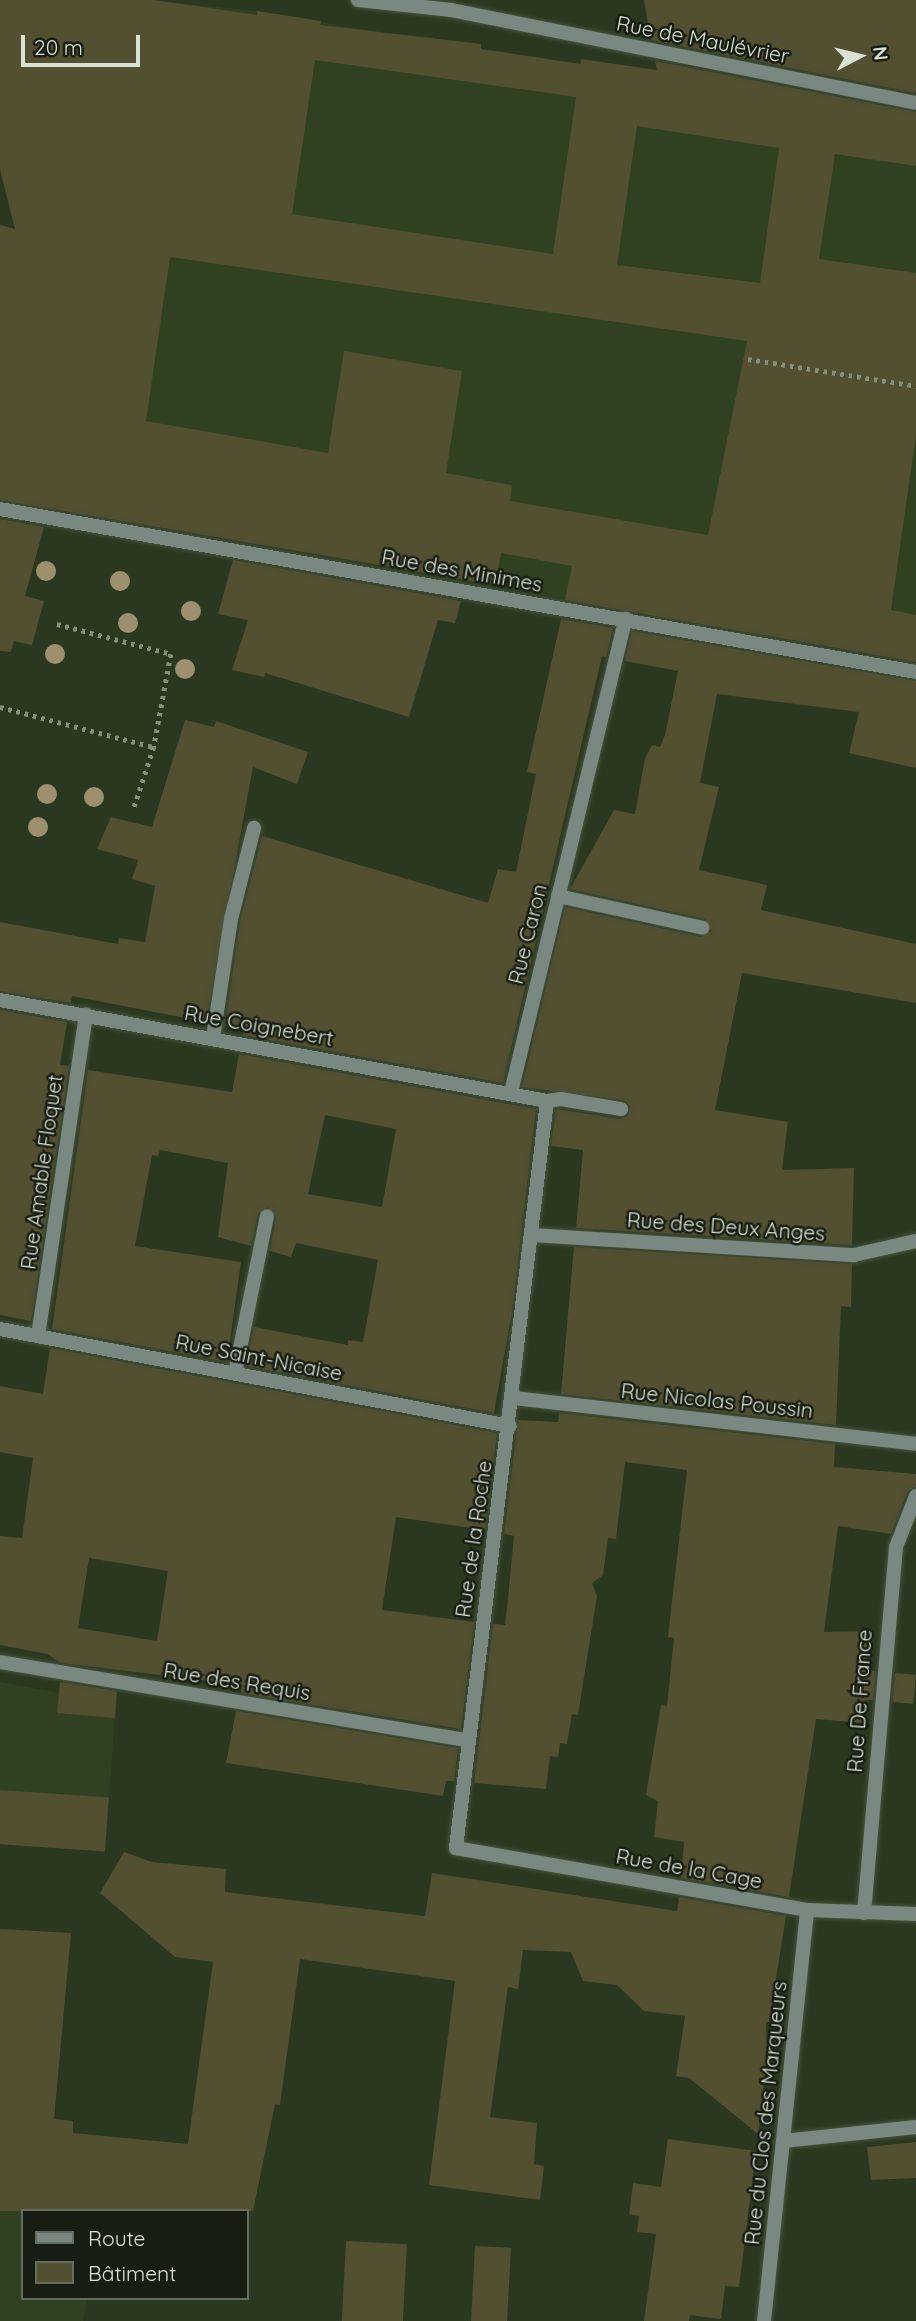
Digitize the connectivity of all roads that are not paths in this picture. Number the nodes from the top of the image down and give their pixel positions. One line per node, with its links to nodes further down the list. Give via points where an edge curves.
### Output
1 (358, 0): 2 (street, Rue de Maulévrier)
2 (452, 5): 3 (street, Rue de Maulévrier)
3 (916, 103)
4 (0, 509): 5 (street, Rue des Minimes)
5 (625, 619): 6 (street, Rue des Minimes); 8 (street, Rue Caron)
6 (916, 672)
7 (254, 828): 12 (street, via 231,919)
8 (558, 896): 9 (street); 13 (street, Rue Caron)
9 (703, 928)
10 (0, 1000): 11 (street, Rue Coignebert)
11 (86, 1015): 12 (street, Rue Coignebert); 20 (street, Rue Amable Floquet)
12 (213, 1038): 13 (street, Rue Coignebert)
13 (511, 1092): 14 (street)
14 (547, 1101): 15 (street); 17 (street)
15 (621, 1109)
16 (267, 1216): 21 (street)
17 (532, 1235): 18 (street, Rue des Deux Anges, via 854,1255); 22 (street, Rue de la Roche)
18 (916, 1241)
19 (0, 1329): 20 (street, Rue Saint-Nicaise)
20 (38, 1336): 21 (street, Rue Saint-Nicaise)
21 (235, 1373): 23 (street, Rue Saint-Nicaise)
22 (514, 1398): 23 (street, Rue de la Roche); 24 (street, Rue Nicolas Poussin)
23 (510, 1426): 27 (street, Rue de la Roche)
24 (916, 1444)
25 (916, 1496): 30 (street, Rue De France, via 895,1547)
26 (0, 1662): 27 (street, Rue des Requis)
27 (466, 1740): 28 (street, Rue de la Roche)
28 (456, 1848): 29 (street, Rue de la Cage)
29 (807, 1910): 30 (street, Rue de la Cage); 33 (street, Rue du Clos des Marqueurs)
30 (864, 1913): 31 (street, Rue de la Cage)
31 (916, 1914)
32 (916, 2127): 33 (street)
33 (783, 2141): 34 (street, Rue du Clos des Marqueurs)
34 (764, 2321)

